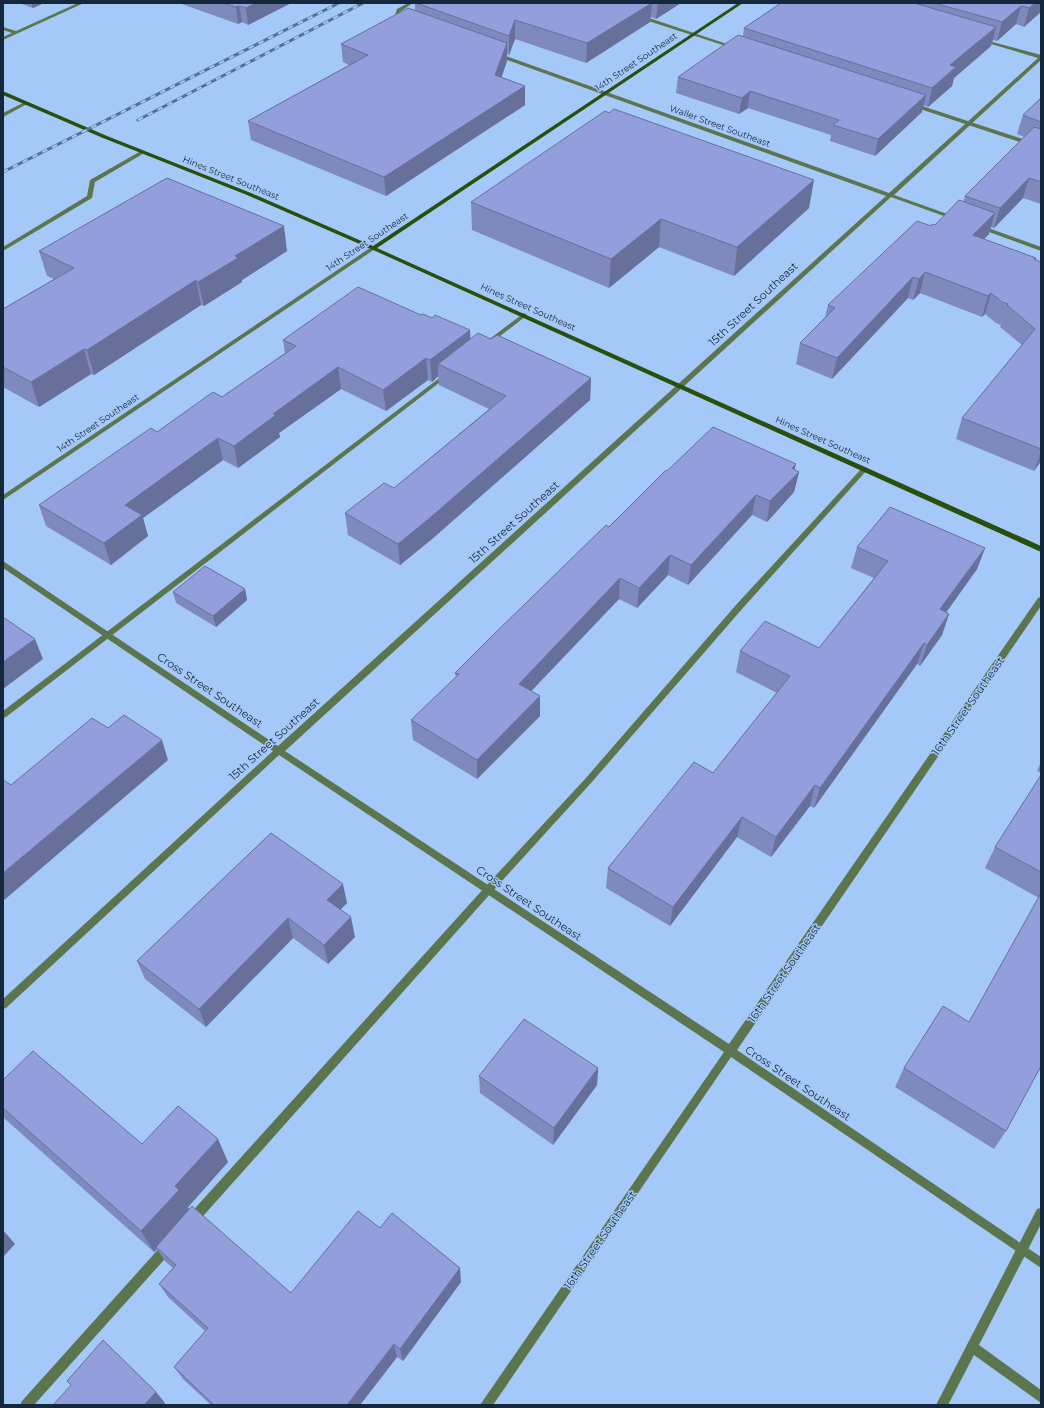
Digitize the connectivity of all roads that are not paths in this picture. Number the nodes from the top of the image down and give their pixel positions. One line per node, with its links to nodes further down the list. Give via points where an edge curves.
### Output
1 (82, 3): 7 (street)
2 (411, 3): 5 (street, via 399,10 397,15 399,19)
3 (741, 3): 8 (street, 14th Street Southeast)
4 (635, 15): 8 (street)
5 (407, 22)
6 (3, 28): 7 (street)
7 (16, 33): 10 (street)
8 (694, 34): 11 (street); 15 (street, 14th Street Southeast)
9 (974, 38): 13 (street)
10 (3, 39)
11 (740, 49)
12 (495, 54): 15 (street, Waller Street Southeast)
13 (1041, 57): 19 (street, 15th Street Southeast)
14 (3, 93): 16 (street, Hines Street Southeast)
15 (606, 93): 22 (street, Waller Street Southeast); 25 (street, 14th Street Southeast)
16 (27, 103): 18 (street); 21 (street, Hines Street Southeast)
17 (907, 103): 19 (street)
18 (3, 115)
19 (968, 123): 20 (street); 22 (street, 15th Street Southeast)
20 (1041, 147)
21 (143, 152): 25 (street, Hines Street Southeast); 26 (street, via 92,181 90,197)
22 (889, 195): 23 (street, Waller Street Southeast); 31 (street, 15th Street Southeast)
23 (961, 221)
24 (976, 226): 27 (street)
25 (374, 248): 28 (street, Hines Street Southeast); 33 (street, 14th Street Southeast)
26 (3, 249)
27 (1041, 249)
28 (524, 315): 29 (street); 31 (street, Hines Street Southeast)
29 (480, 349)
30 (455, 368): 37 (street)
31 (681, 386): 32 (street, Hines Street Southeast); 39 (street, 15th Street Southeast)
32 (865, 469): 34 (street, Hines Street Southeast); 40 (street)
33 (3, 498)
34 (1041, 549)
35 (3, 564): 37 (street, Cross Street Southeast)
36 (1041, 600): 42 (street, 16th Street Southeast)
37 (108, 635): 38 (street); 39 (street, Cross Street Southeast)
38 (3, 715)
39 (279, 751): 40 (street, Cross Street Southeast); 41 (street, 15th Street Southeast)
40 (488, 890): 42 (street, Cross Street Southeast); 44 (street)
41 (3, 1005)
42 (730, 1051): 46 (street, Cross Street Southeast); 51 (street, 16th Street Southeast)
43 (1041, 1212): 46 (street)
44 (186, 1227)
45 (175, 1239): 50 (street)
46 (1022, 1250): 47 (street, Cross Street Southeast); 48 (street)
47 (1041, 1263)
48 (972, 1347): 49 (street); 52 (street)
49 (1041, 1397)
50 (26, 1405)
51 (486, 1405)
52 (942, 1405)

